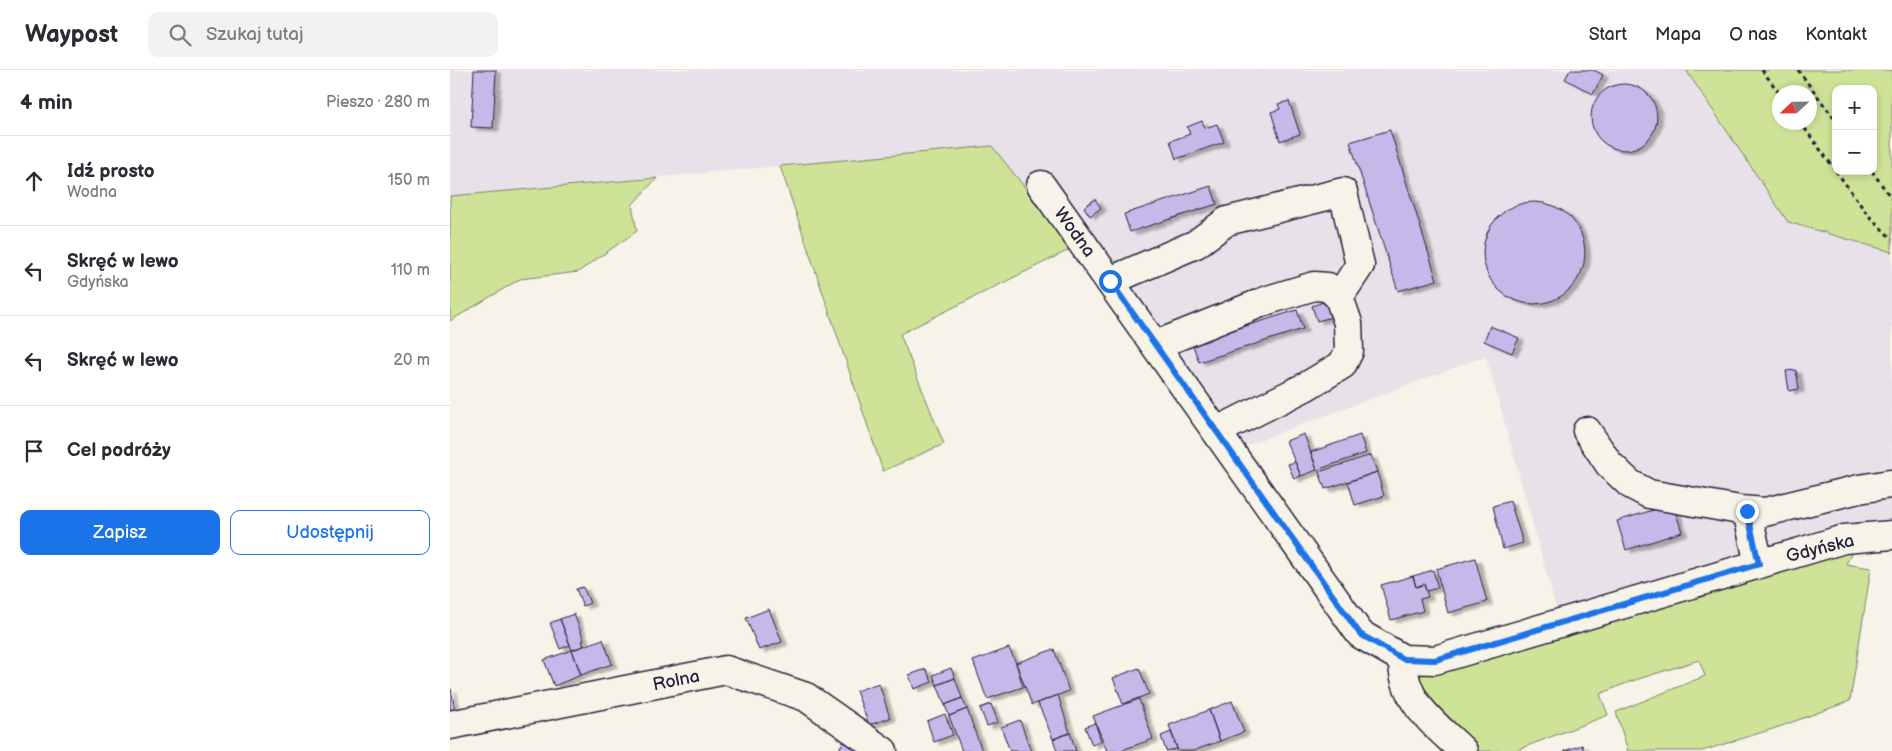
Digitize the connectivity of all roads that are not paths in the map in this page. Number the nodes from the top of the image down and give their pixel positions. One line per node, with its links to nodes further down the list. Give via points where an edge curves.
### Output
1 (1042, 185): 2 (street, Wodna)
2 (1110, 281): 3 (street, via 1196,244 1227,221 1343,192 1360,265); 4 (street, Wodna)
3 (1339, 298): 4 (street, via 1328,287 1314,286 1268,300); 5 (street, via 1348,322 1349,351 1342,365)
4 (1156, 345): 5 (street, Wodna)
5 (1217, 431): 11 (street, Wodna, via 1360,634)
6 (1587, 431): 8 (street, via 1609,464 1630,484 1650,494)
7 (1890, 484): 8 (street, via 1765,512)
8 (1747, 511): 10 (street)
9 (1892, 535): 10 (street, Gdyńska, via 1844,538)
10 (1759, 564): 11 (street, Gdyńska, via 1435,660)
11 (1403, 659): 14 (street, via 1406,687 1414,701)
12 (450, 725): 13 (street, Rolna, via 726,670 806,697)
13 (883, 751)
14 (1463, 751)

